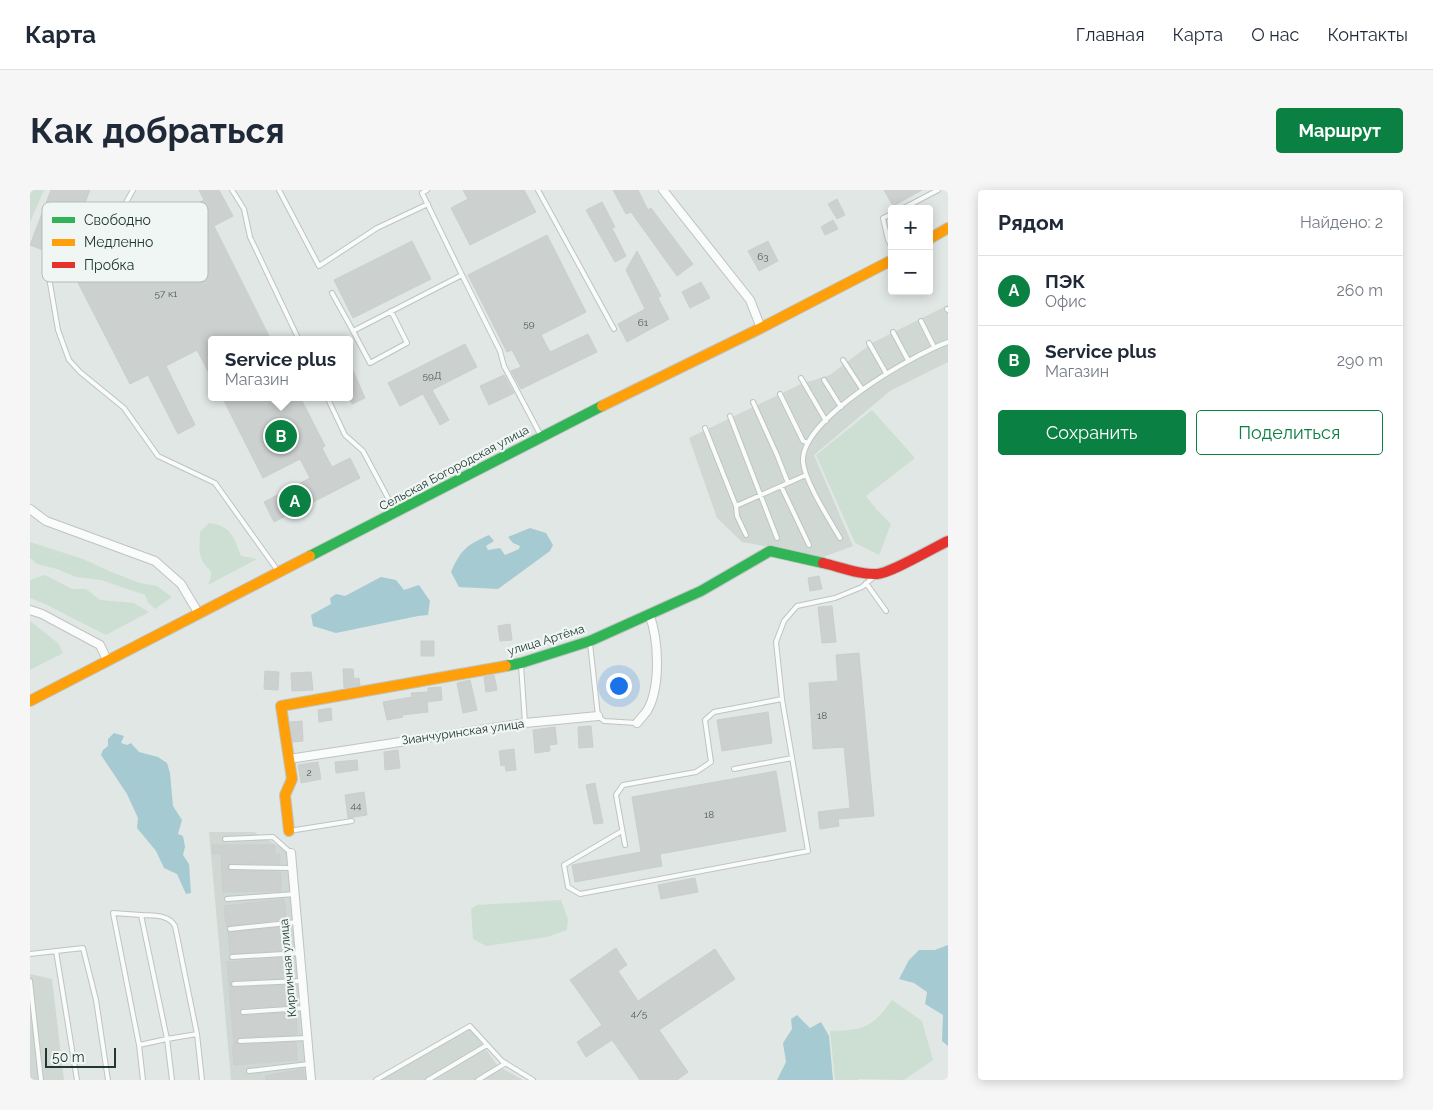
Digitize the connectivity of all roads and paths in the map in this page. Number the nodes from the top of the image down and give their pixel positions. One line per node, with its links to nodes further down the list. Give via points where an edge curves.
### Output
1 (133, 190): 9 (lane)
2 (232, 190): 26 (lane, via 244,209 250,237)
3 (279, 190): 10 (lane, via 319,266 377,228)
4 (427, 190): 8 (lane)
5 (538, 190): 23 (lane)
6 (663, 190): 22 (street, via 750,300)
7 (938, 190): 11 (lane)
8 (421, 191): 10 (lane)
9 (126, 202)
10 (428, 204): 17 (lane)
11 (910, 205)
12 (888, 216): 15 (lane, via 883,218)
13 (948, 228): 14 (main road)
14 (933, 237)
15 (888, 240)
16 (888, 262): 22 (main road, Сельская Богородская улица)
17 (462, 274): 20 (lane); 43 (lane, via 500,351 504,366)
18 (50, 282): 57 (lane, via 58,330 69,360 124,408 158,456 215,483)
19 (332, 293): 24 (lane)
20 (391, 312): 24 (lane); 24 (lane, via 407,343 370,363)
21 (921, 321): 29 (lane)
22 (761, 328): 43 (main road, Сельская Богородская улица)
23 (614, 330)
24 (354, 331)
25 (893, 332): 31 (lane)
26 (297, 336)
27 (948, 342): 29 (lane)
28 (869, 343): 32 (lane)
29 (934, 347): 31 (lane)
30 (843, 360): 35 (lane)
31 (908, 360): 32 (lane)
32 (886, 373): 35 (lane)
33 (801, 378): 41 (lane)
34 (824, 380): 39 (lane)
35 (862, 389): 39 (lane)
36 (780, 394): 44 (lane, via 803,440)
37 (329, 401): 51 (lane, via 345,435 363,451)
38 (753, 402): 46 (lane)
39 (841, 407): 41 (lane)
40 (730, 416): 48 (lane)
41 (826, 421): 44 (lane)
42 (705, 428): 49 (lane)
43 (541, 436): 51 (main road, Сельская Богородская улица)
44 (808, 442): 45 (lane, via 803,462)
45 (806, 475): 46 (lane); 54 (lane)
46 (788, 483): 47 (lane)
47 (782, 486): 48 (lane); 56 (lane)
48 (761, 495): 49 (lane); 53 (lane)
49 (736, 506): 52 (lane)
50 (30, 509): 62 (street, via 46,522 156,561 181,584)
51 (396, 512): 57 (main road, Сельская Богородская улица)
52 (746, 536)
53 (777, 538)
54 (840, 538)
55 (948, 541): 58 (main road)
56 (809, 545)
57 (279, 572): 62 (main road, Сельская Богородская улица)
58 (878, 574): 59 (lane); 63 (main road, улица Артёма, via 770,551 701,591)
59 (866, 583): 61 (lane); 67 (lane, via 835,598 796,606 784,621 776,642)
60 (30, 610): 65 (street, via 100,645)
61 (886, 611)
62 (199, 614): 65 (main road, Сельская Богородская улица)
63 (649, 614): 64 (main road, улица Артёма); 71 (street, via 654,626 657,659 655,688 647,710)
64 (590, 641): 66 (main road, улица Артёма); 69 (lane)
65 (107, 660): 68 (main road, Сельская Богородская улица)
66 (521, 663): 70 (lane); 73 (main road, улица Артёма, via 281,706)
67 (782, 699): 72 (lane); 77 (lane, via 714,712 705,720 710,762 696,772 623,785 616,795)
68 (30, 701)
69 (598, 716): 70 (street, Зианчуринская улица); 71 (lane, Зианчуринская улица, via 604,721)
70 (525, 723): 73 (street, Зианчуринская улица)
71 (636, 723)
72 (792, 758): 74 (lane); 77 (lane, via 808,851 580,894 568,887 564,865)
73 (289, 759): 76 (main road, via 292,778 285,795)
74 (734, 769)
75 (352, 821): 76 (lane)
76 (289, 831)
77 (622, 831): 79 (lane)
78 (225, 839): 80 (lane, via 272,837)
79 (625, 845)
80 (291, 853): 82 (street, Кирпичная улица)
81 (231, 867): 82 (lane)
82 (292, 868): 83 (street, Кирпичная улица)
83 (295, 894): 84 (lane); 86 (street, Кирпичная улица)
84 (227, 899)
85 (141, 915): 97 (lane, via 166,917 175,926); 99 (lane); 101 (lane, via 113,914)
86 (297, 922): 87 (lane); 89 (street, Кирпичная улица)
87 (230, 929)
88 (56, 951): 90 (lane); 107 (lane); 108 (lane, via 83,948 96,1000)
89 (300, 953): 91 (lane); 93 (street, Кирпичная улица)
90 (30, 954)
91 (232, 957)
92 (30, 981): 106 (lane)
93 (302, 981): 94 (lane); 95 (street, Кирпичная улица)
94 (234, 984)
95 (304, 1008): 96 (lane); 98 (street, Кирпичная улица)
96 (243, 1012)
97 (197, 1034): 99 (lane); 111 (lane)
98 (307, 1038): 100 (lane); 104 (street, Кирпичная улица)
99 (167, 1039): 101 (lane); 110 (lane)
100 (240, 1041)
101 (140, 1045): 109 (lane)
102 (487, 1045): 103 (lane); 113 (lane, via 470,1026); 114 (lane)
103 (506, 1063): 115 (lane); 116 (lane)
104 (309, 1064): 105 (lane); 112 (street, Кирпичная улица)
105 (249, 1072)
106 (40, 1080)
107 (77, 1080)
108 (108, 1080)
109 (143, 1080)
110 (172, 1080)
111 (202, 1080)
112 (310, 1080)
113 (376, 1080)
114 (428, 1080)
115 (478, 1080)
116 (533, 1080)

